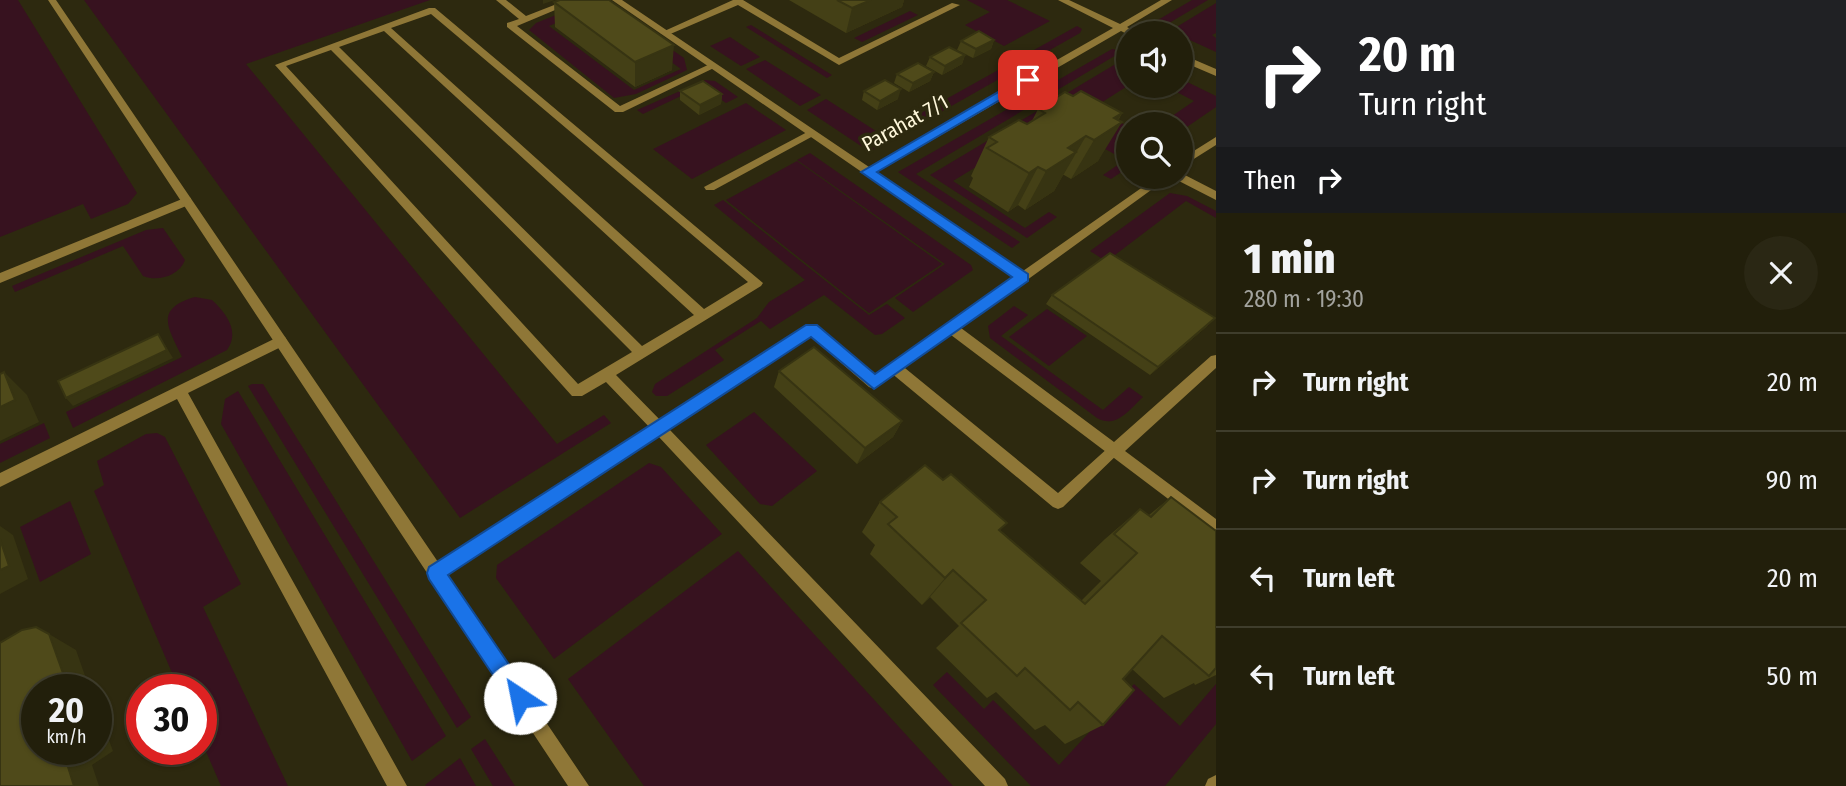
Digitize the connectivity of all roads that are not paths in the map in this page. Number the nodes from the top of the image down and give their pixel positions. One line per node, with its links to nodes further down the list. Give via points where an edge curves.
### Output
1 (52, 0): 27 (street)
2 (500, 0): 9 (street)
3 (575, 0): 9 (street)
4 (616, 0): 14 (street, Parahat 7/1)
5 (946, 0): 8 (street, via 955,5 839,62)
6 (1062, 0): 11 (street)
7 (1168, 0): 10 (street, Parahat 7/1)
8 (738, 1): 14 (street)
9 (525, 19): 17 (street, via 510,25 619,110)
10 (1131, 21)
11 (1116, 25)
12 (385, 27): 15 (street); 30 (street); 30 (street, via 432,10 757,283)
13 (1116, 29): 22 (street, Parahat 7/1)
14 (665, 33): 17 (street, Parahat 7/1)
15 (332, 46): 33 (street); 36 (street, via 280,65 577,392)
16 (1193, 62): 18 (street)
17 (713, 66): 19 (street, Parahat 7/1)
18 (1216, 73)
19 (811, 133): 22 (street, Parahat 7/1); 24 (street)
20 (1216, 139): 21 (street)
21 (1193, 155)
22 (868, 172): 28 (street)
23 (1193, 184): 26 (street)
24 (710, 187)
25 (1147, 189): 28 (street)
26 (1216, 196)
27 (187, 201): 29 (street); 32 (street)
28 (1023, 277): 31 (street)
29 (0, 278)
30 (703, 316): 33 (street)
31 (951, 328): 35 (street); 39 (street)
32 (281, 341): 37 (street); 42 (street)
33 (641, 354): 36 (street)
34 (1216, 360): 39 (street)
35 (895, 368): 38 (street, via 874,383 811,329); 39 (street, via 1058,502)
36 (607, 374): 38 (street)
37 (180, 391): 40 (street); 43 (street)
38 (659, 428): 42 (street); 45 (street)
39 (1114, 451): 41 (street)
40 (0, 480)
41 (1216, 528)
42 (436, 573): 44 (street)
43 (397, 786)
44 (579, 786)
45 (998, 786)

